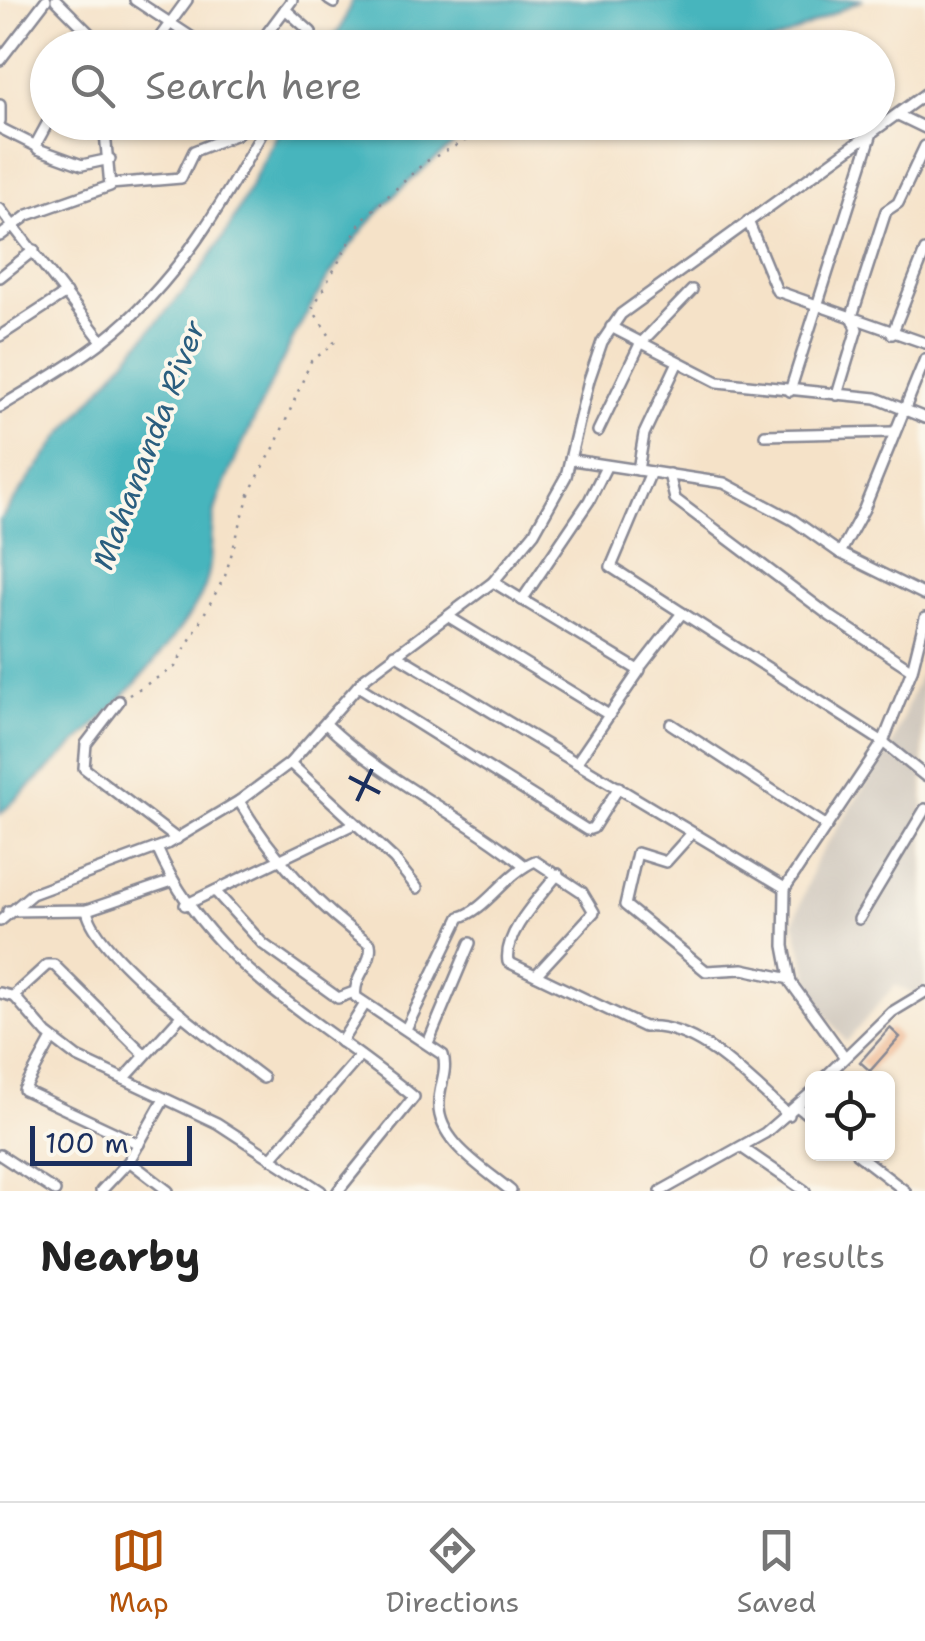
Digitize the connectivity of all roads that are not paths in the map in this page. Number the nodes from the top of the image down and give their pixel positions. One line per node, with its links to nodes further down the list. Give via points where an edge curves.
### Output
1 (46, 0): 12 (street)
2 (56, 0): 7 (street)
3 (134, 0): 6 (street)
4 (187, 0): 6 (street)
5 (289, 4): 10 (street); 11 (street)
6 (172, 22): 8 (street); 9 (street)
7 (87, 30)
8 (166, 30)
9 (183, 30)
10 (270, 30)
11 (309, 30)
12 (0, 60)
13 (925, 94): 15 (street)
14 (0, 105): 17 (street)
15 (898, 115): 16 (street); 18 (street)
16 (895, 117)
17 (0, 124): 25 (street)
18 (925, 128)
19 (39, 140): 25 (street)
20 (107, 140): 27 (street)
21 (222, 140): 28 (street, via 194,151 181,178)
22 (257, 140): 43 (street, via 198,241)
23 (862, 140): 30 (street)
24 (870, 140): 38 (street)
25 (36, 146): 27 (street, via 82,164)
26 (925, 146): 39 (street, via 898,203 886,211)
27 (110, 159): 28 (street)
28 (110, 184): 31 (street)
29 (0, 209): 31 (street)
30 (748, 221): 38 (street, via 772,287); 40 (street, via 632,305)
31 (12, 225): 32 (street); 33 (street)
32 (0, 236)
33 (34, 250): 35 (street); 37 (street)
34 (925, 251): 41 (street)
35 (0, 277)
36 (692, 290): 45 (street)
37 (66, 292): 42 (street); 43 (street)
38 (817, 304): 39 (street); 48 (street)
39 (852, 316): 41 (street); 49 (street, via 857,329)
40 (612, 327): 45 (street); 56 (street, via 589,380)
41 (892, 334): 44 (street)
42 (0, 336)
43 (102, 341): 50 (street)
44 (925, 343)
45 (640, 344): 47 (street); 53 (street)
46 (925, 359): 51 (street)
47 (678, 362): 48 (street, via 718,382); 58 (street, via 644,434)
48 (790, 391): 49 (street)
49 (837, 394): 51 (street)
50 (0, 407)
51 (903, 410): 52 (street); 54 (street)
52 (925, 418)
53 (598, 431)
54 (892, 432): 55 (street); 61 (street)
55 (765, 435)
56 (573, 460): 57 (street); 62 (street, via 534,533)
57 (606, 467): 58 (street); 64 (street)
58 (638, 470): 59 (street)
59 (651, 472): 60 (street); 65 (street, via 610,566)
60 (668, 474): 61 (street, via 724,483); 70 (street, via 675,499)
61 (840, 553): 63 (street)
62 (493, 582): 64 (street); 66 (street)
63 (925, 595)
64 (522, 600): 69 (street)
65 (682, 613): 69 (street); 76 (street)
66 (449, 617): 68 (street); 73 (street)
67 (925, 618): 70 (street)
68 (395, 654): 71 (street); 77 (street)
69 (640, 670): 73 (street)
70 (912, 670): 76 (street)
71 (358, 686): 74 (street); 80 (street, via 587,830)
72 (119, 701): 86 (street, via 86,744 84,768)
73 (609, 715): 77 (street)
74 (326, 724): 78 (street); 89 (street, via 367,760)
75 (671, 724): 84 (street)
76 (882, 742): 79 (street); 84 (street)
77 (577, 762): 80 (street)
78 (290, 763): 81 (street); 83 (street)
79 (925, 776)
80 (619, 787): 85 (street)
81 (239, 801): 86 (street); 88 (street)
82 (925, 808): 98 (street)
83 (354, 824): 88 (street); 92 (street)
84 (827, 826): 93 (street)
85 (692, 833): 93 (street); 102 (street, via 666,862 637,853 625,905 706,971 743,969)
86 (176, 838): 87 (street)
87 (157, 848): 91 (street); 97 (street, via 63,881)
88 (280, 860): 94 (street); 103 (street, via 330,914 370,944)
89 (524, 866): 90 (street, via 538,861); 109 (street, via 474,913 460,916)
90 (558, 874): 101 (street, via 506,954 508,962); 101 (street, via 582,892 594,912)
91 (172, 882): 95 (street); 96 (street)
92 (417, 888)
93 (784, 888): 102 (street)
94 (216, 891): 95 (street); 103 (street, via 294,970 338,998)
95 (185, 905): 111 (street, via 255,976)
96 (87, 910): 97 (street); 108 (street, via 94,933)
97 (8, 912): 99 (street)
98 (858, 920)
99 (0, 921)
100 (470, 944): 112 (street)
101 (536, 974): 125 (street, via 644,1028 661,1026 705,1046)
102 (790, 979): 115 (street)
103 (354, 992): 107 (street)
104 (925, 992): 115 (street)
105 (0, 993): 106 (street)
106 (12, 996): 110 (street); 113 (street, via 54,966)
107 (365, 1004): 109 (street); 111 (street)
108 (182, 1015): 113 (street); 117 (street)
109 (406, 1029): 112 (street)
110 (52, 1039): 118 (street); 126 (street, via 24,1090)
111 (341, 1042): 114 (street)
112 (428, 1043): 122 (street, via 445,1060)
113 (144, 1054): 118 (street)
114 (360, 1056): 119 (street); 129 (street)
115 (844, 1056): 116 (street)
116 (830, 1071)
117 (263, 1078)
118 (124, 1079): 120 (street)
119 (414, 1097): 122 (street); 136 (street)
120 (164, 1099): 126 (street); 129 (street)
121 (805, 1099): 123 (street)
122 (438, 1106): 137 (street, via 455,1143)
123 (798, 1106): 124 (street); 125 (street)
124 (805, 1112)
125 (789, 1115): 127 (street)
126 (139, 1144): 130 (street)
127 (741, 1147): 138 (street); 139 (street)
128 (0, 1155): 133 (street)
129 (272, 1157): 135 (street)
130 (129, 1161): 132 (street); 134 (street)
131 (866, 1161): 140 (street)
132 (107, 1189)
133 (56, 1191)
134 (168, 1191)
135 (321, 1191)
136 (338, 1191)
137 (511, 1191)
138 (661, 1191)
139 (805, 1191)
140 (905, 1191)

